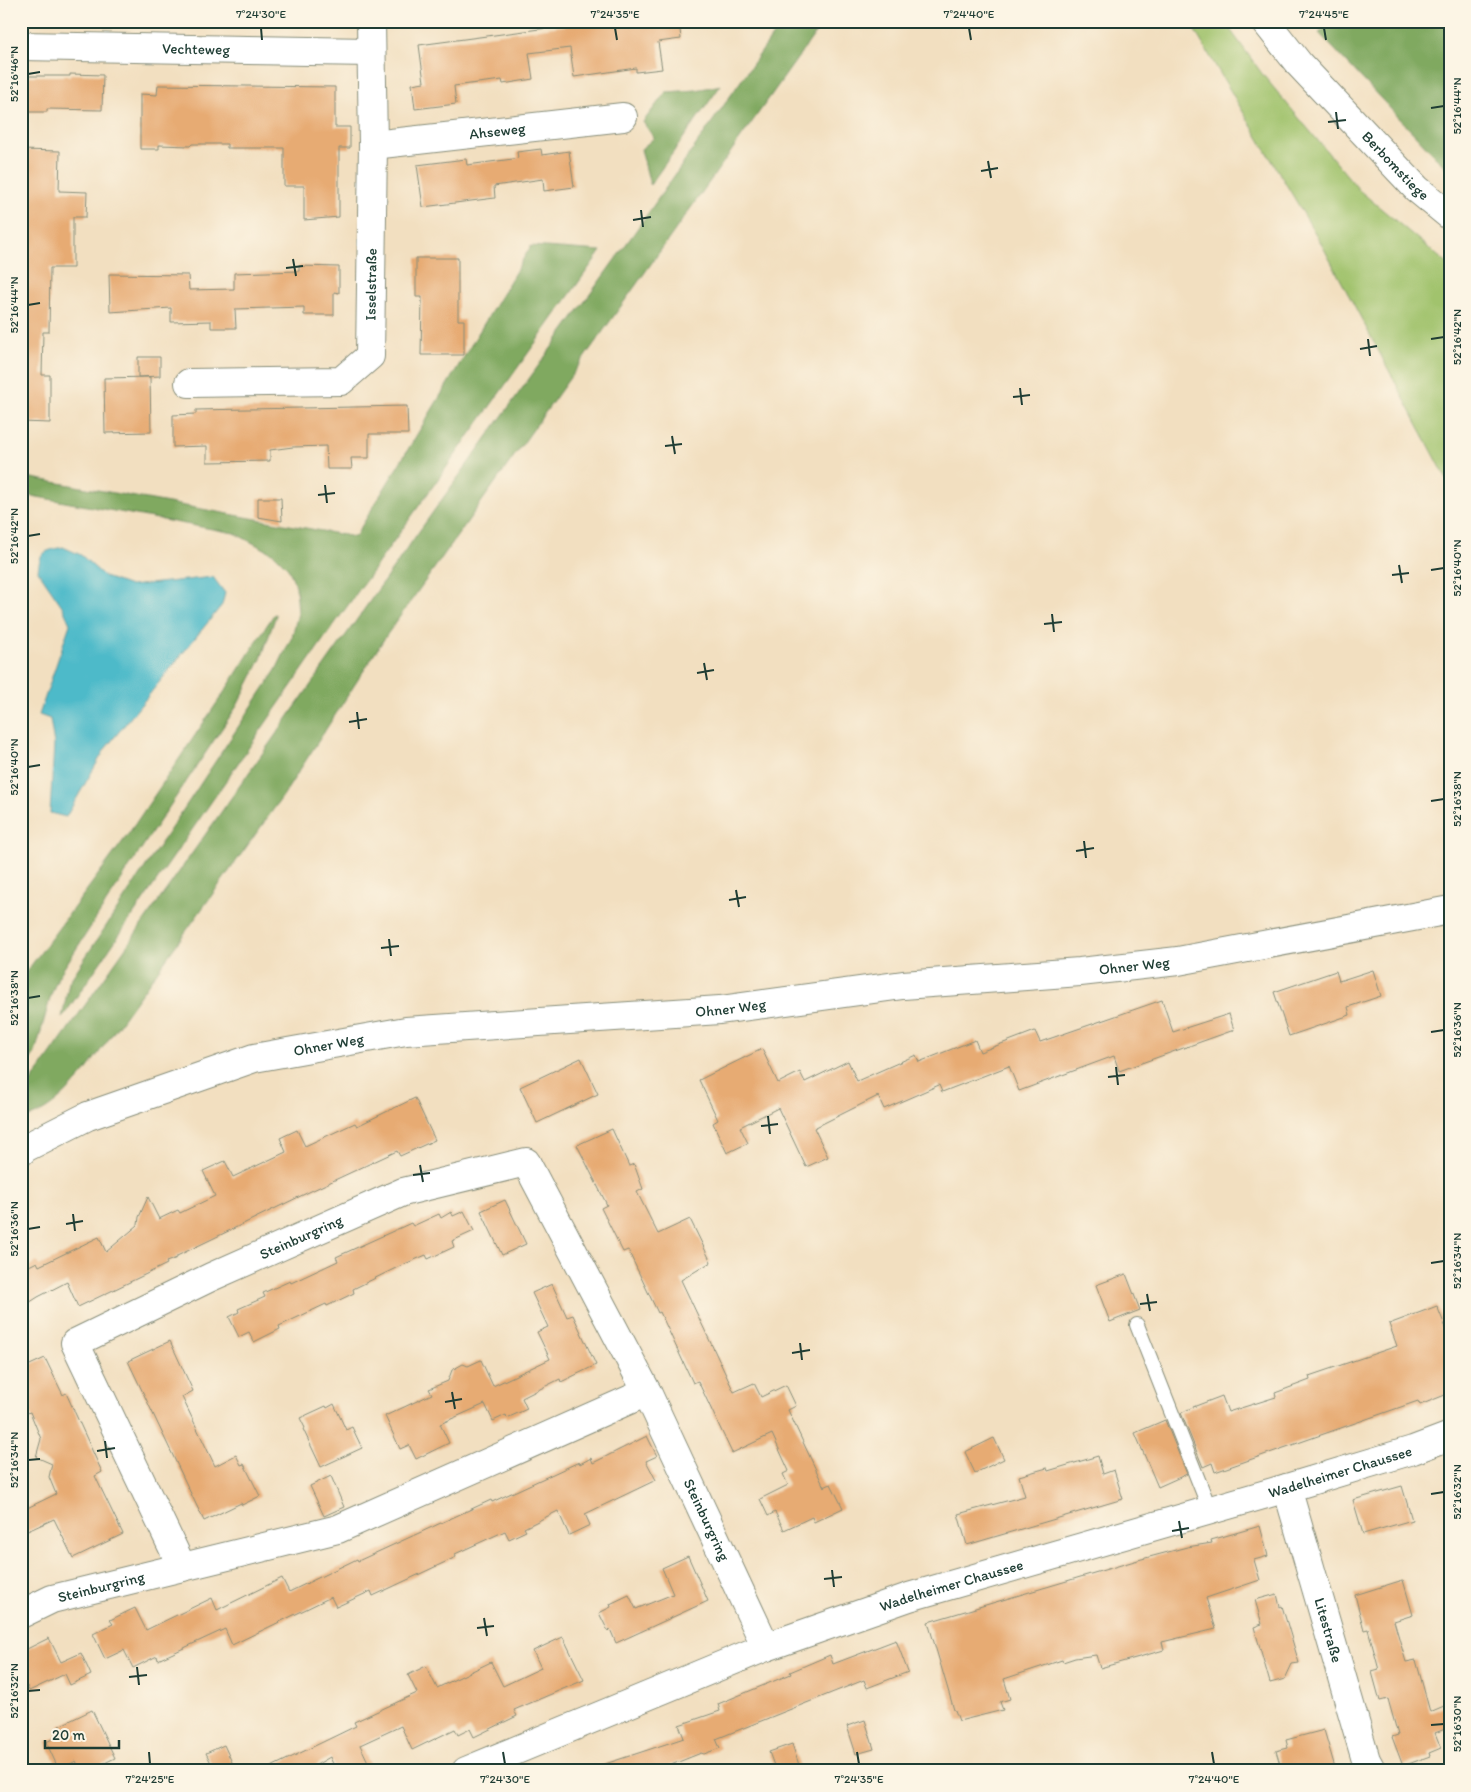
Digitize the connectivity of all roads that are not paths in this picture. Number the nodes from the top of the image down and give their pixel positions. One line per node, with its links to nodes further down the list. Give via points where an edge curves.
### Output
1 (371, 21): 4 (street, Isselstraße)
2 (1266, 21): 7 (street, Berbomstiege, via 1299,64 1417,189)
3 (21, 46): 4 (street, Vechteweg)
4 (371, 52): 6 (street, Isselstraße)
5 (623, 117): 6 (street, Ahseweg)
6 (373, 145): 8 (street, Isselstraße, via 370,356 341,381)
7 (1450, 216)
8 (189, 383)
9 (1450, 910): 10 (street, Ohner Weg, via 1178,961 904,985 720,1010 406,1031 254,1058 88,1116)
10 (22, 1149)
11 (1137, 1325): 15 (lane)
12 (647, 1392): 16 (street, Steinburgring, via 338,1529); 16 (street, Steinburgring, via 526,1162 403,1192 211,1277 76,1343); 18 (street, Steinburgring)
13 (1450, 1436): 14 (street, Wadelheimer Chaussee)
14 (1287, 1488): 15 (street, Wadelheimer Chaussee); 20 (street, Litestraße, via 1366,1760)
15 (1210, 1510): 18 (street, Wadelheimer Chaussee, via 909,1596)
16 (182, 1567): 17 (street, Steinburgring, via 52,1599)
17 (21, 1614)
18 (766, 1647): 19 (street, Wadelheimer Chaussee)
19 (466, 1771)
20 (1372, 1771)

